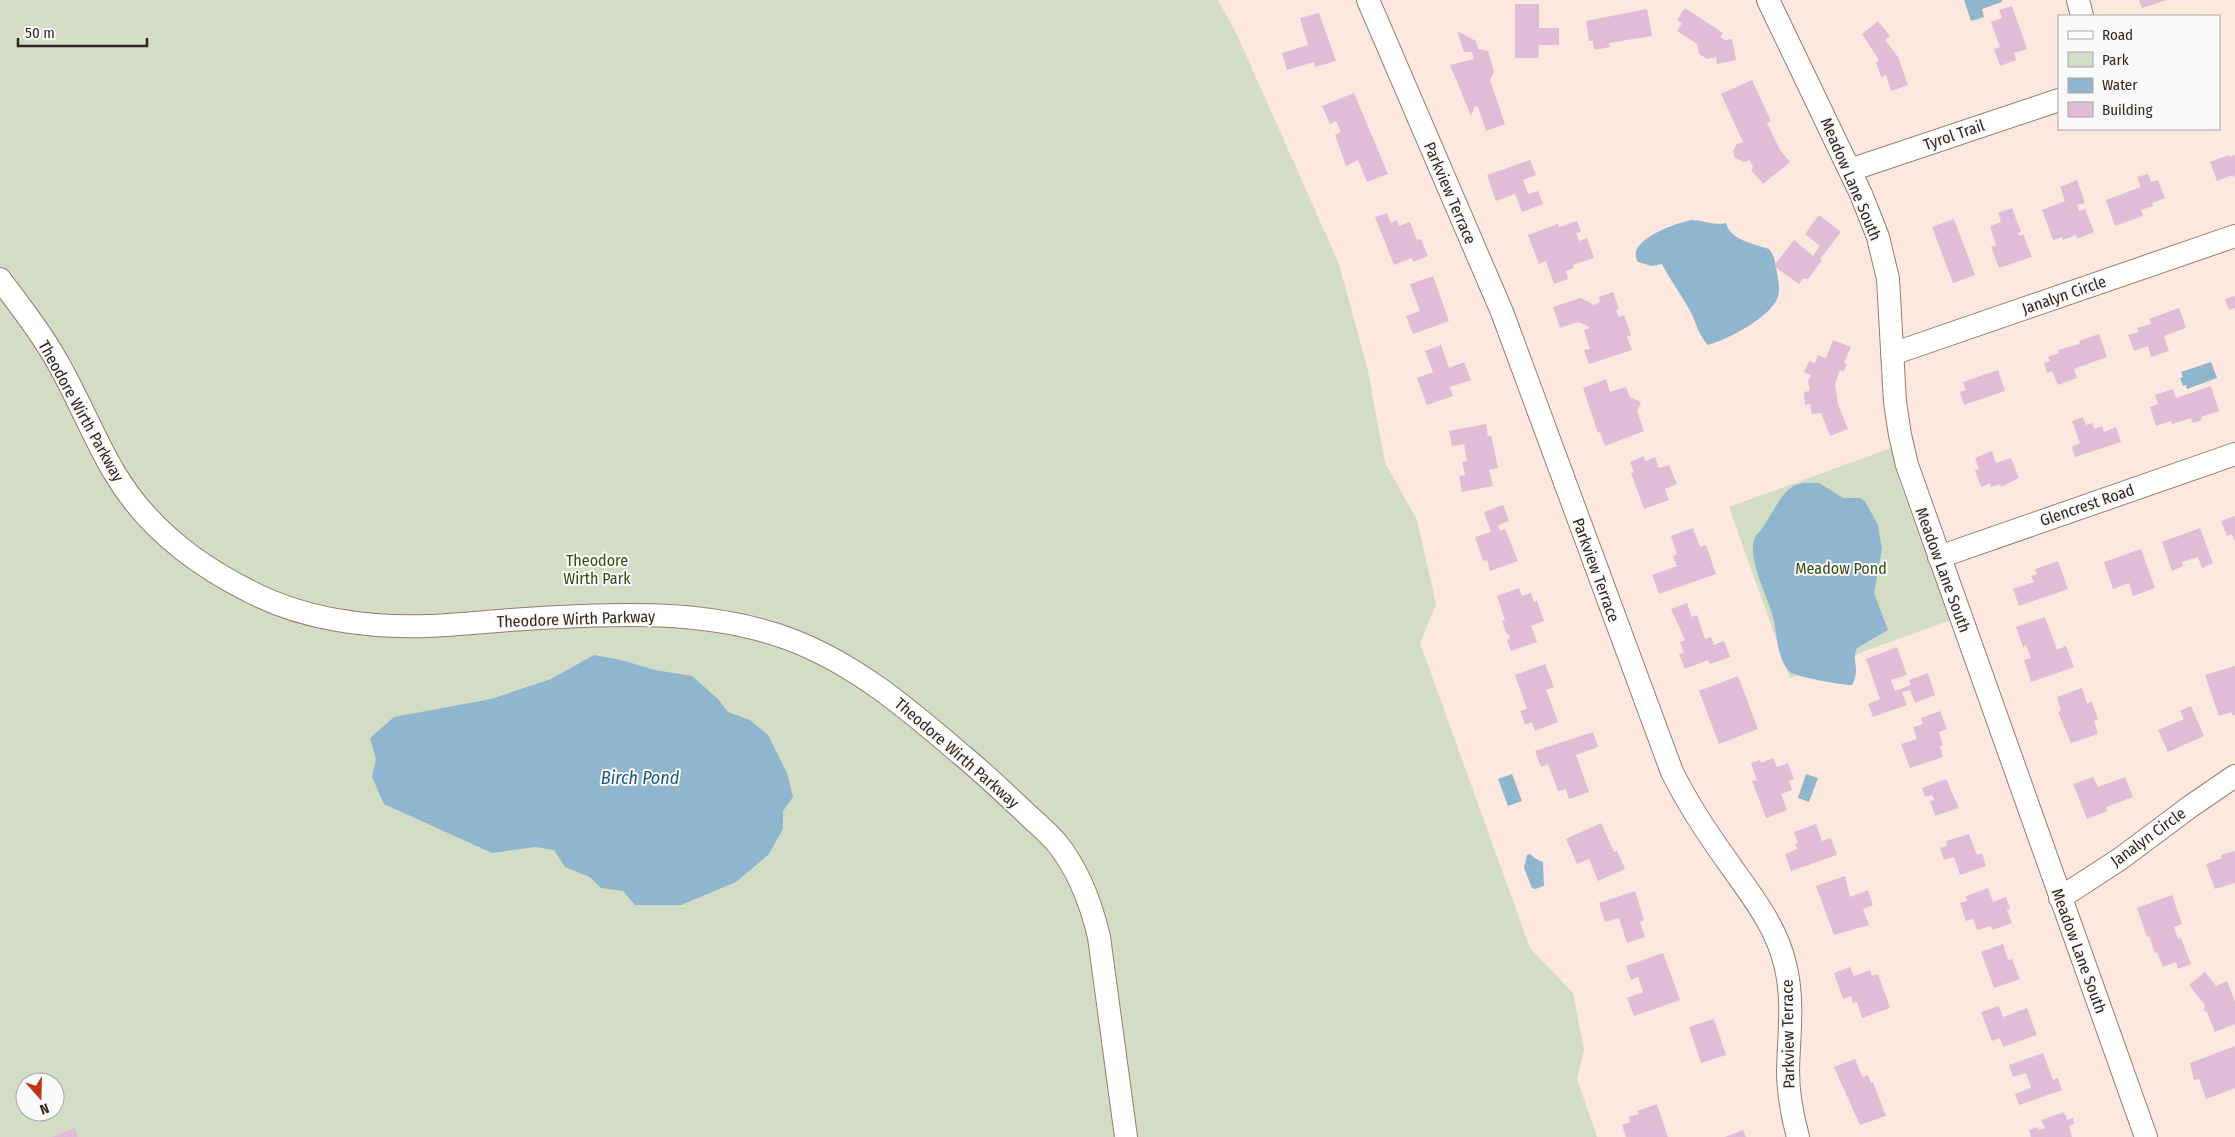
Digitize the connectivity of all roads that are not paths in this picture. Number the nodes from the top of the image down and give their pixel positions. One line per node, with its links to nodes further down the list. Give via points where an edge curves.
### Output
1 (1368, 0): 15 (street, Parkview Terrace, via 1502,312 1672,772 1710,838 1761,910 1781,948 1791,1000 1789,1086)
2 (1768, 0): 6 (street, Meadow Lane South)
3 (2078, 0): 4 (street)
4 (2082, 15)
5 (2058, 100): 6 (street, Tyrol Trail)
6 (1850, 170): 9 (street, Meadow Lane South, via 1871,218 1888,279)
7 (2235, 236): 9 (street, Janalyn Circle)
8 (0, 279): 14 (street, Theodore Wirth Parkway, via 62,369 124,489 169,539 218,575 252,593 287,609 373,624 425,626 620,614 696,618 741,625 788,639 828,656 876,685 989,778 1055,841 1072,866 1092,911 1099,937)
9 (1892, 354): 11 (street, Meadow Lane South, via 1900,435)
10 (2235, 454): 11 (street, Glencrest Road)
11 (1939, 557): 13 (street, Meadow Lane South)
12 (2235, 776): 13 (street, Janalyn Circle)
13 (2060, 898): 16 (street, Meadow Lane South)
14 (1126, 1137)
15 (1798, 1137)
16 (2146, 1137)

